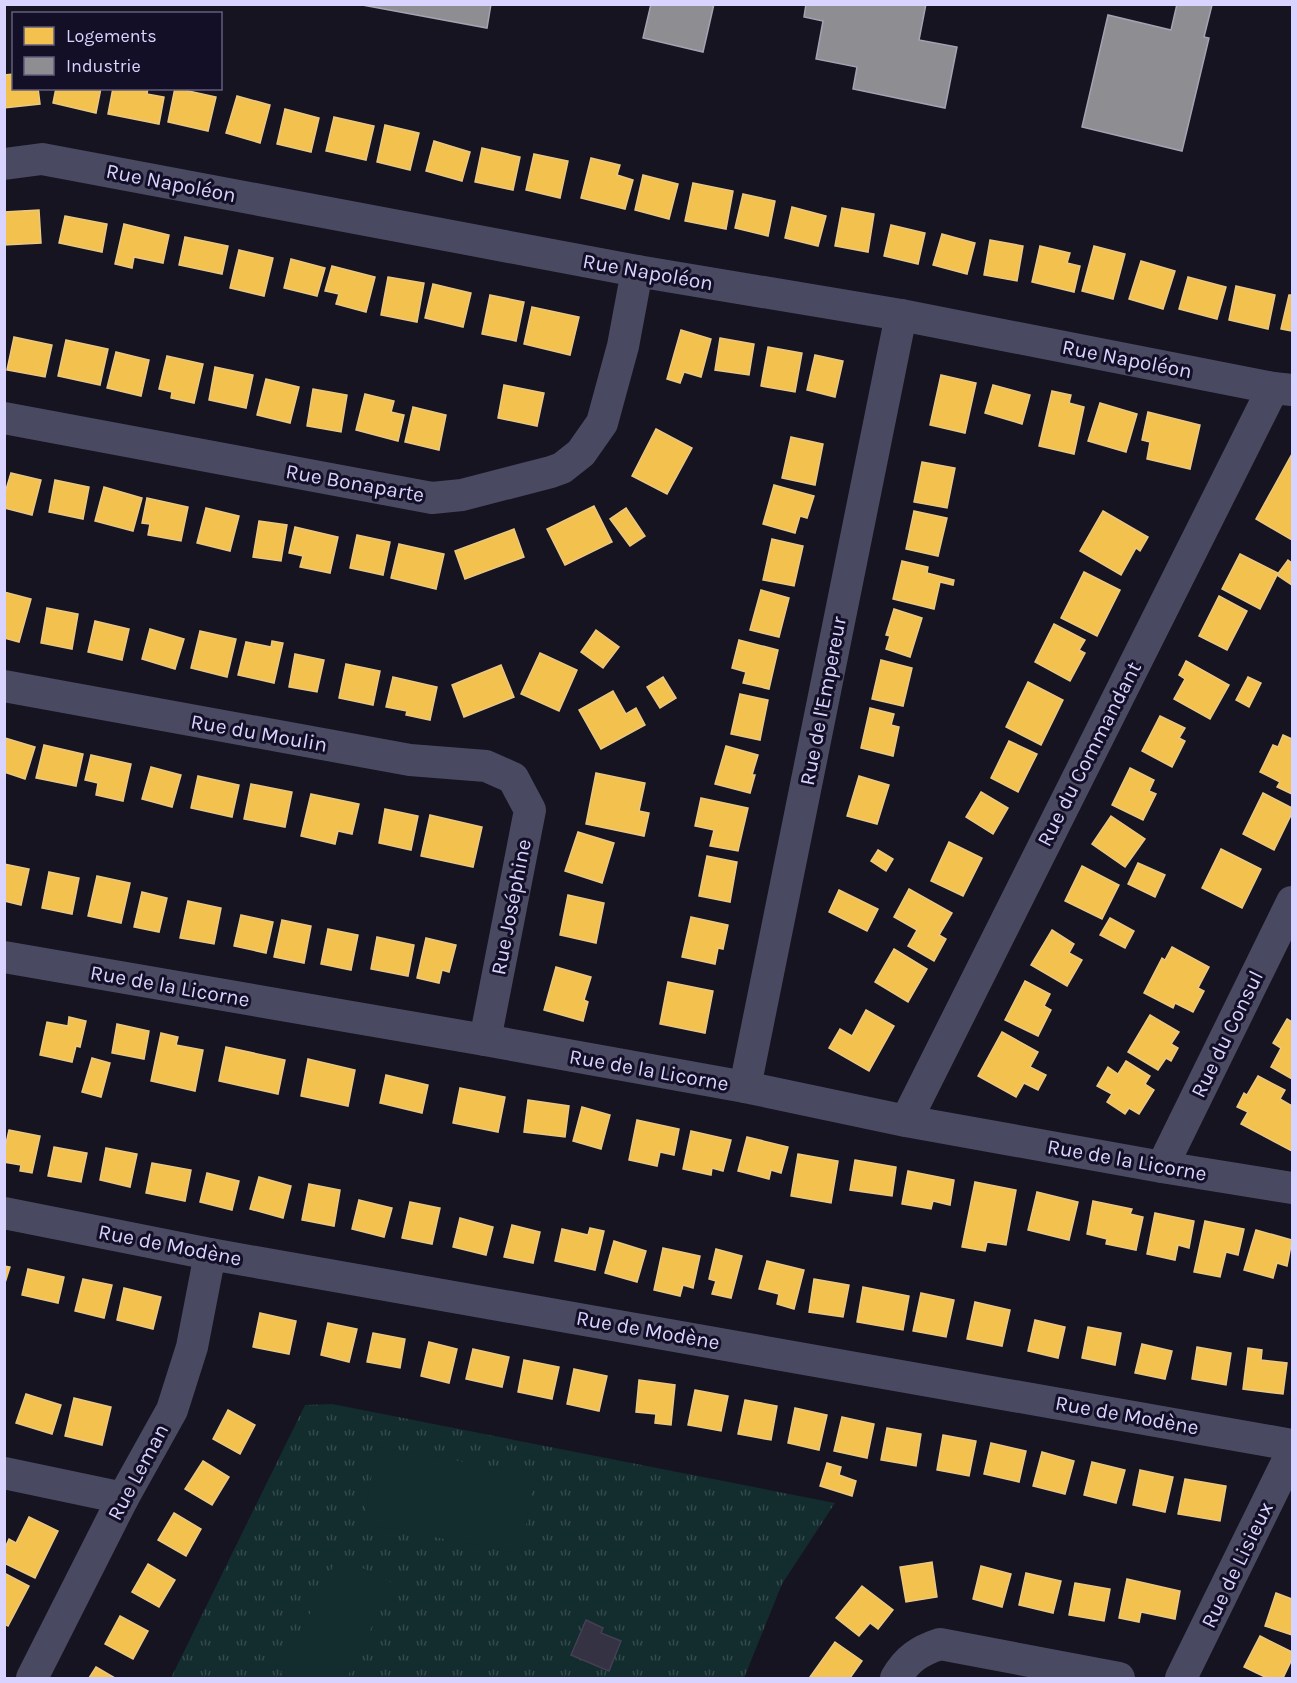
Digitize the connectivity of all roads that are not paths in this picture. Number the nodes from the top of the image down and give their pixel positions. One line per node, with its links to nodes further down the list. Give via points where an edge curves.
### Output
1 (4, 164): 2 (street, Rue Napoléon, via 42,159)
2 (637, 271): 3 (street, Rue Napoléon); 5 (street, Rue Bonaparte, via 623,346 602,423 581,453 551,472 462,495 432,498)
3 (900, 315): 4 (street, Rue Napoléon); 11 (street, Rue de l'Empereur)
4 (1283, 389): 12 (street, Rue du Commandant)
5 (4, 418)
6 (4, 686): 7 (street, Rue du Moulin, via 410,760 486,766)
7 (513, 778): 10 (street, Rue Joséphine, via 530,810)
8 (1293, 902): 13 (street, Rue du Consul)
9 (4, 957): 10 (street, Rue de la Licorne)
10 (485, 1040): 11 (street, Rue de la Licorne)
11 (745, 1087): 12 (street, Rue de la Licorne)
12 (906, 1121): 13 (street, Rue de la Licorne)
13 (1162, 1167): 14 (street, Rue de la Licorne)
14 (1293, 1188)
15 (4, 1213): 16 (street, Rue de Modène)
16 (210, 1254): 17 (street, Rue de Modène); 20 (street, Rue Leman, via 192,1347 172,1410)
17 (1293, 1445)
18 (1293, 1452): 24 (street, Rue de Lisieux)
19 (4, 1473): 20 (street)
20 (123, 1498): 21 (street, Rue Leman)
21 (32, 1678)
22 (896, 1678): 23 (street, via 907,1662 924,1649 940,1644)
23 (1119, 1678)
24 (1181, 1678)

